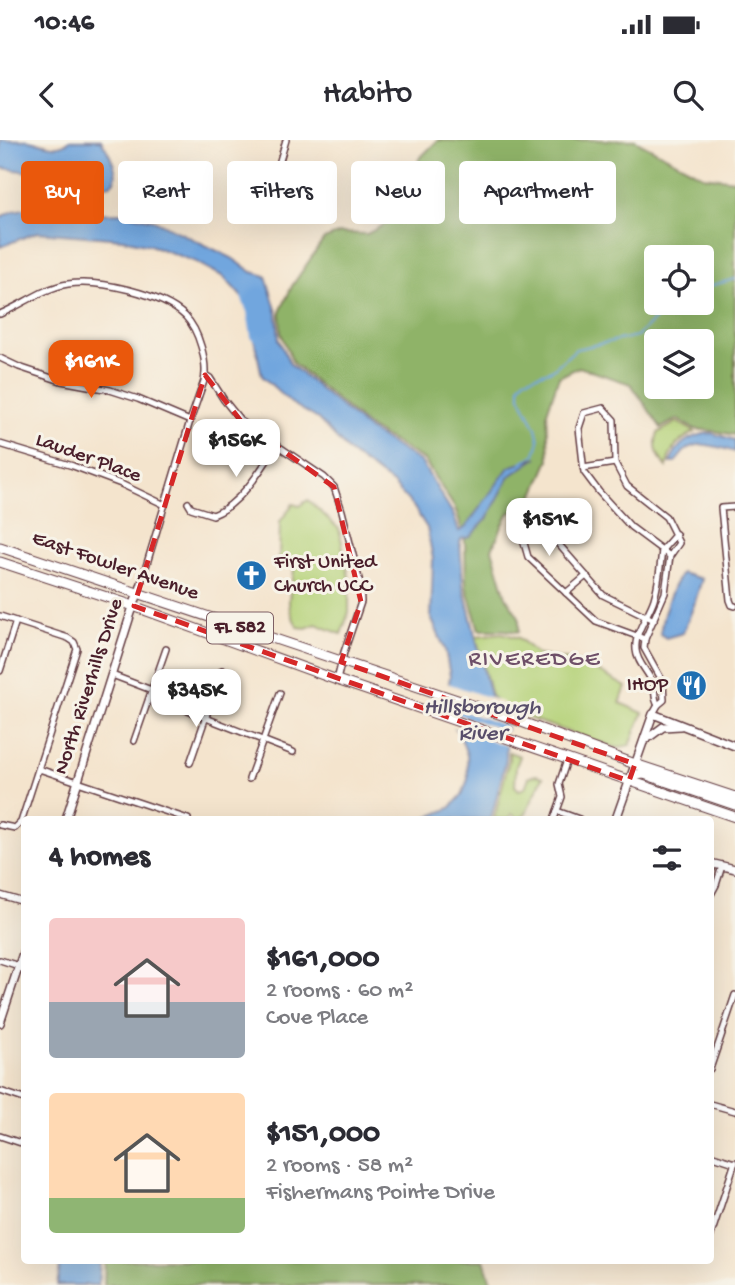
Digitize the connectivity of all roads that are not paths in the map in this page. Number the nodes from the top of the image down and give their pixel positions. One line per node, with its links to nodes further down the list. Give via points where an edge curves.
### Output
1 (286, 140): 2 (street)
2 (280, 161)
3 (0, 314): 5 (street, North Riverhills Drive, via 50,288 69,284 99,283 135,292 185,316 203,354)
4 (0, 359): 6 (street, via 61,381 138,399)
5 (205, 375): 6 (street, North Riverhills Drive); 8 (street, via 241,421)
6 (190, 421): 12 (street, North Riverhills Drive)
7 (0, 444): 12 (street, Lauder Place, via 73,466)
8 (277, 445): 11 (street, via 233,504 213,515); 33 (street, via 334,487 342,511 359,578 360,602)
9 (615, 463): 10 (street); 10 (street, via 614,420 603,408 584,413 579,428); 14 (street, via 627,486 666,517)
10 (583, 468): 16 (street, via 598,492 631,527)
11 (188, 503)
12 (165, 505): 22 (street, North Riverhills Drive)
13 (735, 507): 25 (street, via 721,508 730,600)
14 (676, 534): 16 (street); 17 (street, via 679,543)
15 (0, 547): 22 (main road, East Fowler Avenue / FL 582)
16 (662, 550): 17 (street); 20 (street)
17 (670, 556): 21 (street)
18 (0, 562): 24 (main road, East Fowler Avenue / FL 582)
19 (586, 576): 23 (street); 23 (street, via 547,531 535,525 522,536 528,557); 27 (street, via 603,595)
20 (660, 576): 21 (street); 27 (street)
21 (668, 577): 28 (street)
22 (138, 593): 24 (street, North Riverhills Drive); 33 (main road, East Fowler Avenue / FL 582)
23 (566, 593): 30 (street, via 596,621)
24 (134, 606): 36 (street, North Riverhills Drive); 37 (main road, East Fowler Avenue / FL 582)
25 (735, 606)
26 (0, 615): 29 (street)
27 (646, 617): 28 (street); 30 (street)
28 (654, 620): 31 (street)
29 (16, 621): 35 (street); 52 (street, via 68,638 77,649)
30 (638, 635): 31 (street); 40 (street, via 637,656 654,685)
31 (645, 639): 40 (street, via 644,648 663,682 664,700)
32 (166, 649): 38 (street)
33 (343, 663): 37 (street); 51 (main road, East Fowler Avenue / FL 582)
34 (222, 670): 42 (street)
35 (0, 671)
36 (112, 676): 38 (street); 55 (street, North Riverhills Drive)
37 (337, 680): 49 (main road, East Fowler Avenue / FL 582)
38 (152, 690): 42 (street); 44 (street)
39 (280, 693): 45 (street)
40 (658, 705): 41 (street)
41 (653, 714): 43 (street); 46 (street)
42 (206, 719): 45 (street); 50 (street)
43 (683, 726): 46 (street, via 663,727); 47 (street)
44 (134, 741)
45 (264, 741): 48 (street); 53 (street)
46 (643, 741): 51 (street)
47 (735, 746)
48 (293, 752)
49 (567, 760): 54 (main road, East Fowler Avenue / FL 582); 58 (street)
50 (190, 763)
51 (635, 764): 54 (street); 56 (main road, East Fowler Avenue / FL 582)
52 (39, 769): 55 (street); 59 (street)
53 (250, 779)
54 (629, 781): 57 (main road, via 644,774); 64 (street); 65 (main road, East Fowler Avenue / FL 582)
55 (78, 782): 60 (street, North Riverhills Drive); 61 (street)
56 (735, 797)
57 (735, 805)
58 (557, 810): 62 (street); 63 (street)
59 (23, 816)
60 (67, 816)
61 (179, 816)
62 (555, 816)
63 (572, 816)
64 (617, 816)
65 (735, 817)
66 (21, 822): 67 (street, via 15,828)
67 (3, 826)
68 (715, 864): 69 (street); 70 (street)
69 (735, 869)
70 (714, 889)
71 (0, 895): 72 (street)
72 (21, 901)
73 (0, 960): 74 (street)
74 (21, 966)
75 (21, 972): 77 (street)
76 (735, 995): 78 (street)
77 (0, 1023)
78 (714, 1057)
79 (0, 1091): 80 (street)
80 (21, 1098)
81 (714, 1105): 82 (street)
82 (735, 1111)
83 (0, 1136): 84 (street)
84 (21, 1143)
85 (714, 1156): 86 (street)
86 (735, 1163): 87 (street)
87 (714, 1226)

